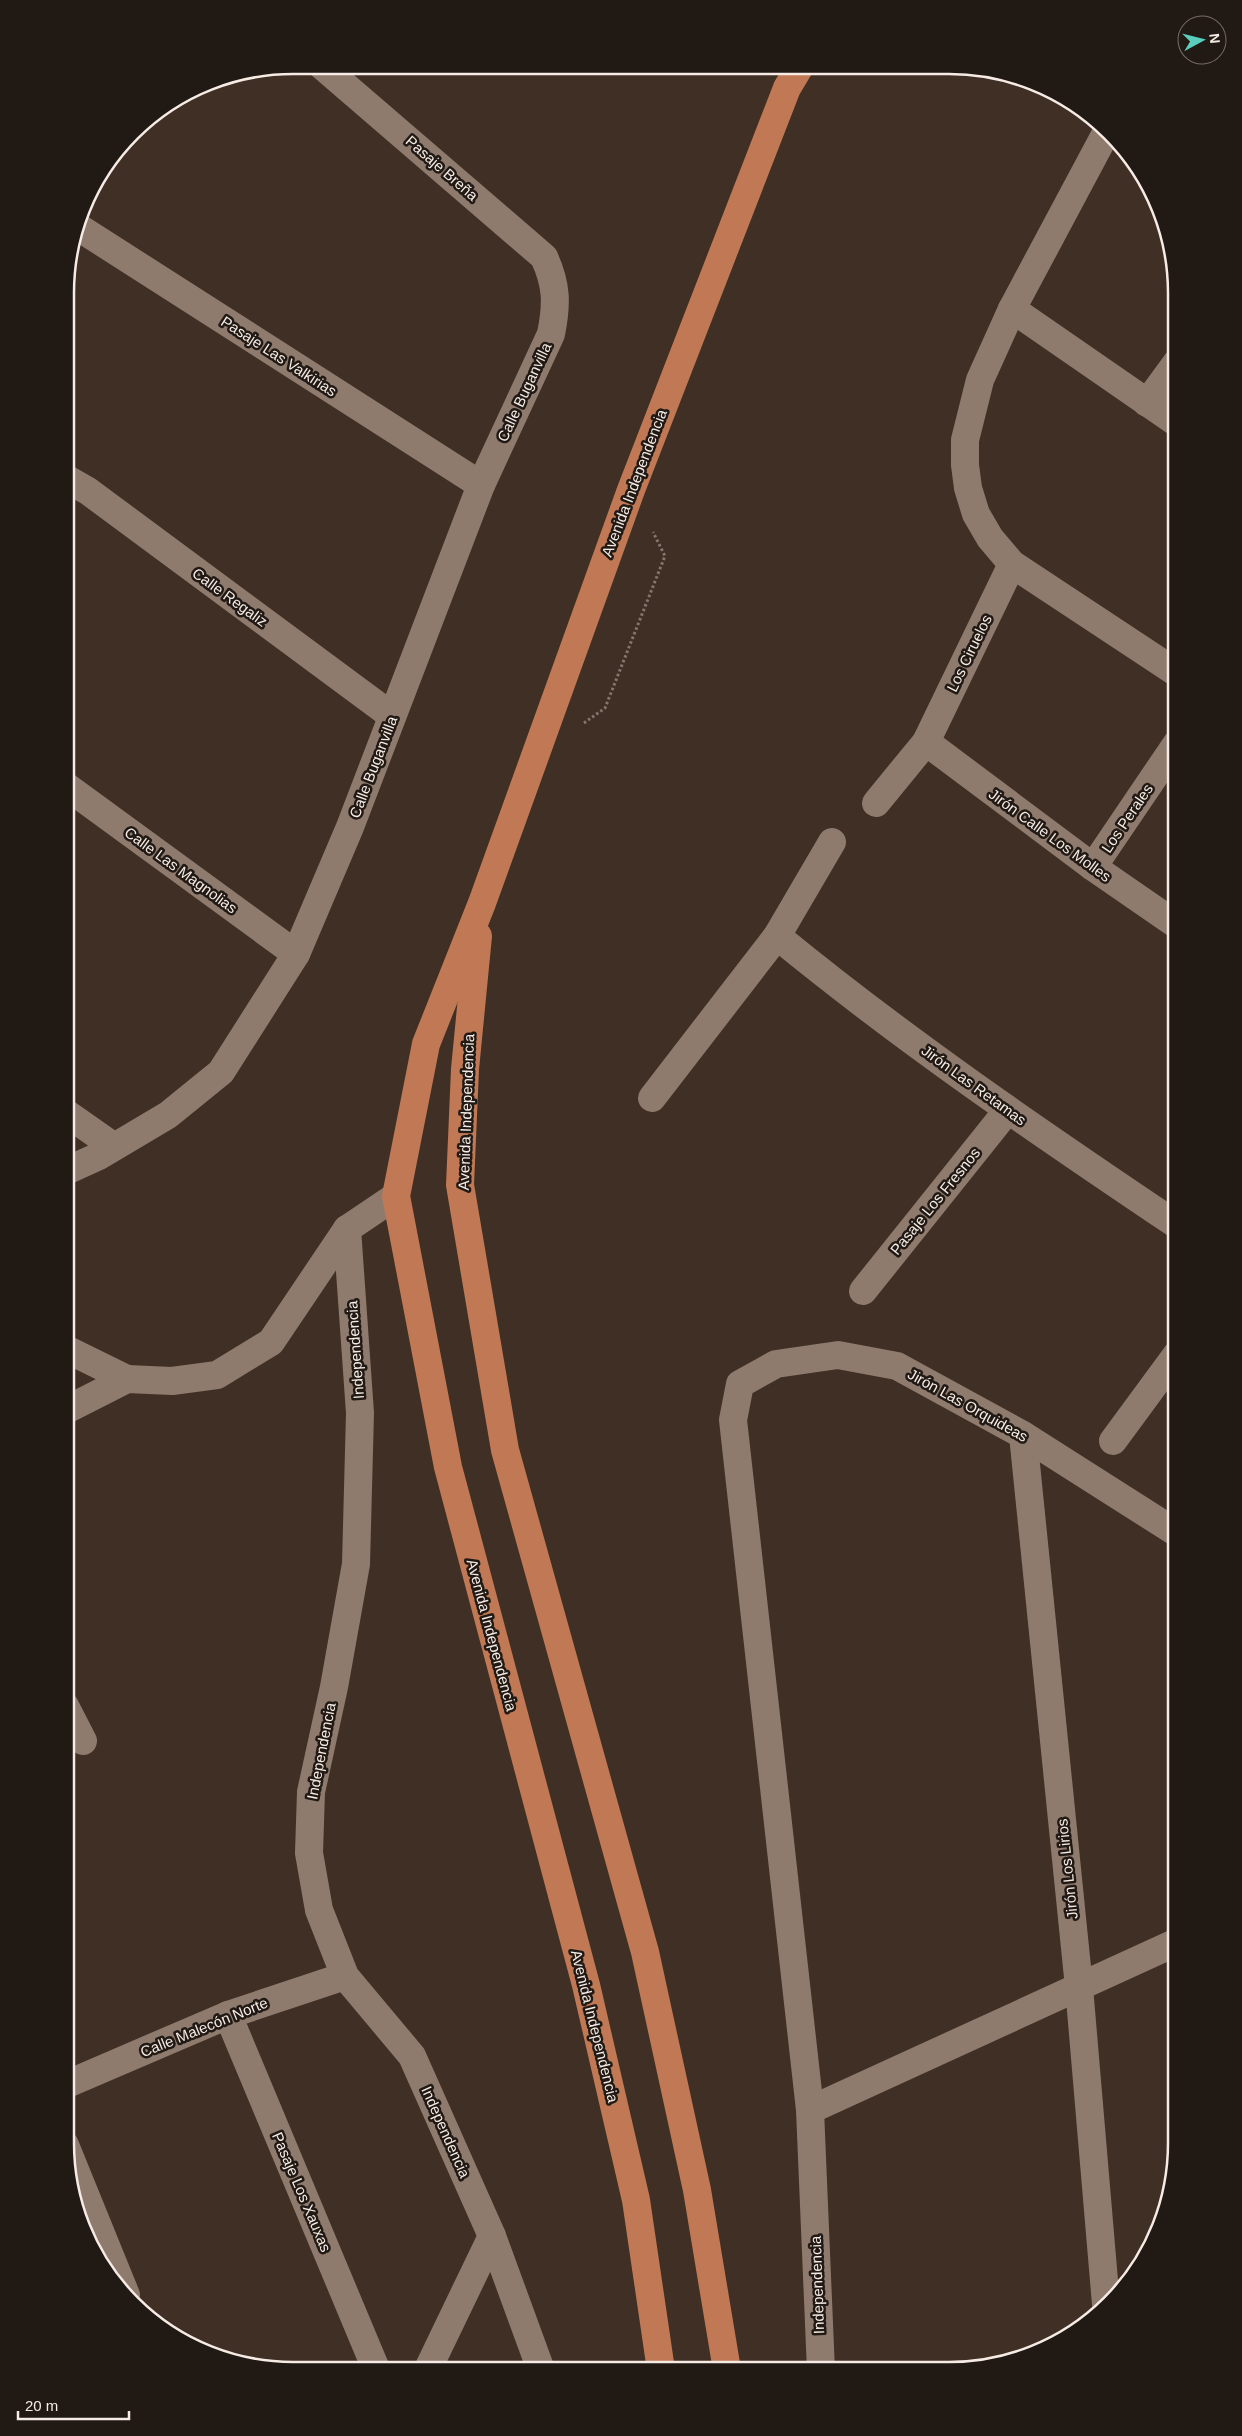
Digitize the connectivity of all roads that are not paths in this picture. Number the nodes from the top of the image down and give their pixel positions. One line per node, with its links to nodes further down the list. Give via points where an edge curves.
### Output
1 (332, 74): 5 (street, Pasaje Breña, via 544,257)
2 (795, 74): 21 (main road, Avenida Independencia, via 786,88 631,490)
3 (1104, 138): 6 (street)
4 (83, 230): 11 (street, Pasaje Las Valkirias)
5 (554, 277): 11 (street, Calle Buganvilla, via 556,308 551,334)
6 (1012, 308): 8 (street); 12 (street, via 980,380 965,440 966,473 976,514 990,538)
7 (1168, 374): 8 (street)
8 (1147, 403): 9 (street)
9 (1168, 417)
10 (74, 484): 14 (street, Calle Regaliz)
11 (481, 485): 14 (street, Calle Buganvilla)
12 (1012, 564): 13 (street); 15 (street, Los Ciruelos)
13 (1168, 667)
14 (392, 716): 24 (street, Calle Buganvilla, via 350,827)
15 (926, 742): 18 (street, Los Ciruelos); 20 (street, Jirón Calle Los Molles)
16 (1168, 756): 20 (street, Los Perales)
17 (74, 792): 24 (street, Calle Las Magnolias)
18 (876, 803)
19 (832, 842): 23 (street)
20 (1093, 867): 22 (street, Jirón Calle Los Molles)
21 (482, 903): 30 (main road, Avenida Independencia, via 426,1044); 58 (main road, Avenida Independencia, via 465,1069 460,1185 505,1450 645,1952 697,2190)
22 (1168, 919)
23 (777, 936): 25 (street); 26 (street, Jirón Las Retamas, via 828,978)
24 (296, 954): 28 (street, Calle Buganvilla, via 221,1072 168,1115)
25 (652, 1098)
26 (1007, 1111): 31 (street, Jirón Las Retamas); 33 (street, Pasaje Los Fresnos)
27 (74, 1119): 28 (street)
28 (113, 1146): 29 (street, Calle Buganvilla)
29 (74, 1167)
30 (396, 1196): 32 (street); 57 (main road, Avenida Independencia, via 448,1467 586,1985 636,2200)
31 (1168, 1219)
32 (347, 1229): 36 (street, via 271,1342 218,1375 172,1381); 45 (street, Independencia, via 360,1413 356,1564 311,1792 309,1853 319,1910)
33 (863, 1291)
34 (74, 1353): 36 (street)
35 (1168, 1366): 40 (street)
36 (126, 1379): 38 (street)
37 (740, 1384): 39 (street, Jirón Las Orquideas, via 776,1364 838,1355 897,1366); 49 (street, Independencia, via 733,1420)
38 (74, 1406)
39 (1023, 1435): 41 (street, Jirón Las Orquideas); 46 (street, Jirón Los Lirios)
40 (1113, 1441)
41 (1168, 1527)
42 (74, 1722): 43 (street)
43 (83, 1741)
44 (1168, 1946): 46 (street)
45 (345, 1976): 47 (street, Calle Malecón Norte); 51 (street, Independencia, via 412,2056)
46 (1079, 1987): 49 (street); 53 (street, Jirón Los Lirios)
47 (228, 2015): 48 (street, Calle Malecón Norte); 54 (street, Pasaje Los Xauxas)
48 (74, 2081)
49 (810, 2110): 59 (street, Independencia)
50 (76, 2172): 52 (street)
51 (492, 2236): 55 (street); 56 (street, Independencia)
52 (118, 2276)
53 (1105, 2297)
54 (373, 2362)
55 (432, 2362)
56 (538, 2362)
57 (660, 2362)
58 (726, 2362)
59 (821, 2362)

